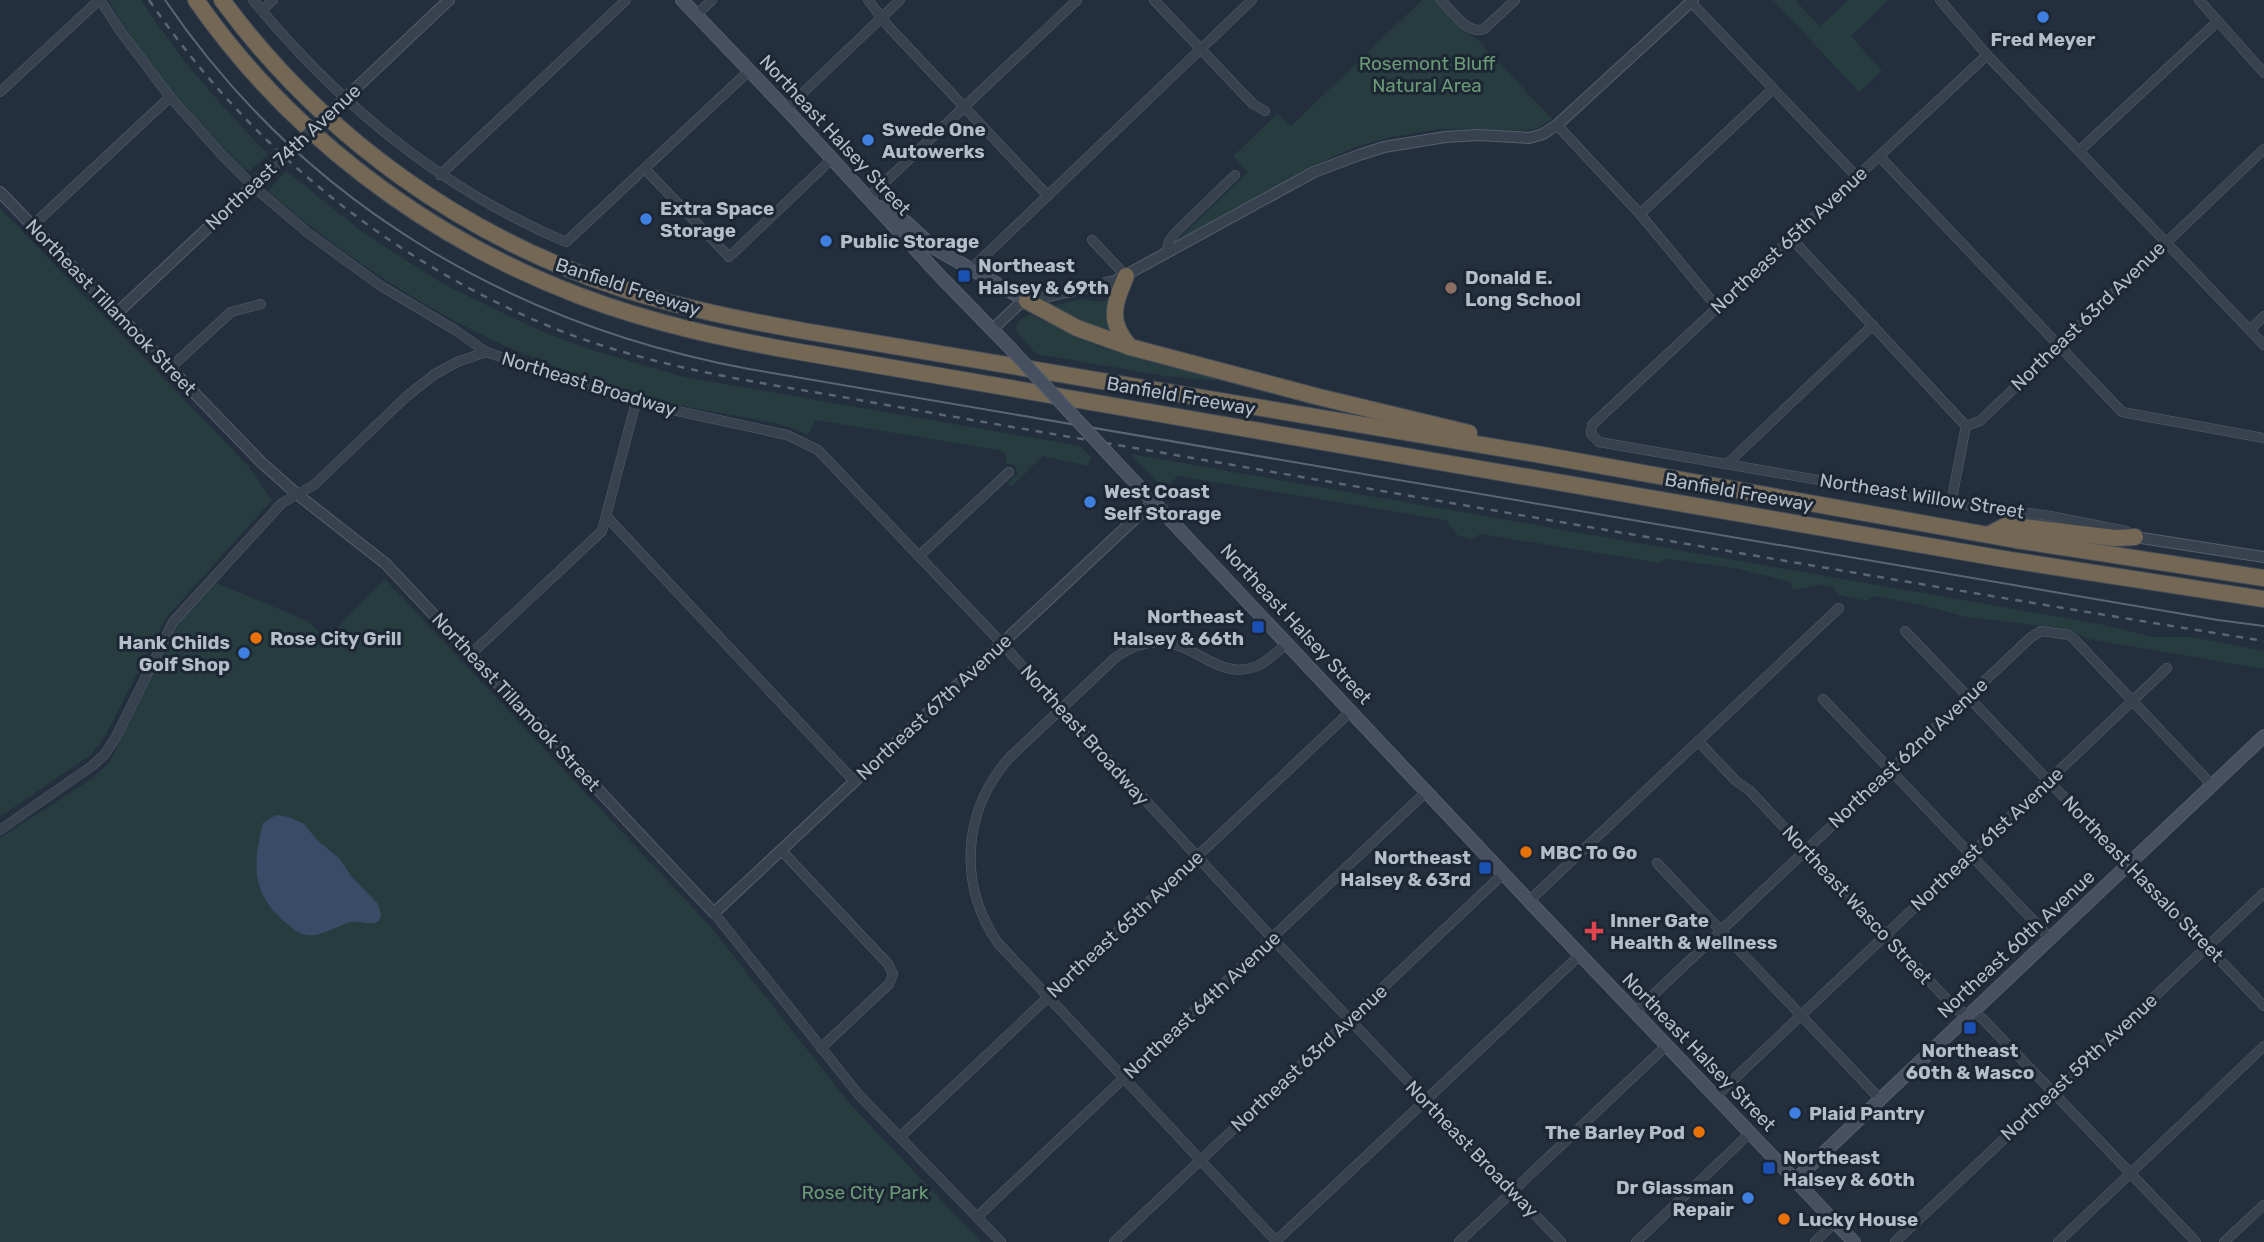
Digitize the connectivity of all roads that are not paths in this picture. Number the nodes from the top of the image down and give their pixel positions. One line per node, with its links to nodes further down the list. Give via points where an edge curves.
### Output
1 (100, 0): 29 (street); 30 (street, Northeast Broadway)
2 (196, 0): 85 (highway, Banfield Freeway, via 246,64 297,117 353,167 414,211 513,268 653,321 800,352 2022,562)
3 (222, 0): 73 (highway, Banfield Freeway, via 295,86 396,173 511,243 622,289 779,327)
4 (253, 0): 20 (street)
5 (273, 0): 20 (street)
6 (449, 0): 31 (street, Northeast 74th Avenue)
7 (626, 0): 41 (street)
8 (682, 0): 21 (main road, Northeast Halsey Street)
9 (712, 0): 21 (street)
10 (868, 0): 22 (street)
11 (900, 0): 22 (street)
12 (1077, 0): 32 (street)
13 (1154, 0): 24 (street)
14 (1252, 0): 24 (street)
15 (1441, 0): 16 (street, via 1478,31)
16 (1515, 0)
17 (1940, 0): 25 (street)
18 (2200, 0): 23 (street)
19 (1692, 1): 28 (street); 35 (street)
20 (262, 10): 31 (street)
21 (696, 15): 26 (main road, Northeast Halsey Street)
22 (882, 17): 32 (street); 33 (street)
23 (2217, 22): 27 (street); 37 (street)
24 (1201, 49): 34 (street); 46 (street)
25 (1987, 55): 37 (street); 38 (street, Northeast 65th Avenue)
26 (750, 71): 33 (main road, Northeast Halsey Street); 40 (street)
27 (2264, 73)
28 (1773, 89): 43 (street); 48 (street)
29 (0, 92)
30 (170, 97): 44 (street, Northeast Broadway); 49 (street)
31 (340, 103): 41 (street); 44 (street, Northeast 74th Avenue, bridge)
32 (965, 106): 46 (street); 47 (street)
33 (786, 109): 39 (main road, Northeast Halsey Street)
34 (1265, 111)
35 (1557, 125): 48 (street); 53 (street, via 1529,138 1445,137 1359,155 1314,172)
36 (2264, 149): 52 (street, Northeast 63rd Avenue)
37 (2079, 152): 52 (street)
38 (1879, 156): 43 (street, Northeast 65th Avenue); 65 (street)
39 (832, 159): 40 (street, via 729,257); 47 (main road, Northeast Halsey Street)
40 (645, 169): 41 (street, via 566,243)
41 (440, 175)
42 (1235, 175): 53 (street, via 1176,232)
43 (1857, 177): 50 (street, Northeast 65th Avenue)
44 (257, 183): 59 (street, Northeast 74th Avenue); 67 (street, Northeast Broadway, via 308,233)
45 (0, 192): 49 (street, Northeast Tillamook Street)
46 (1048, 196): 54 (street)
47 (867, 199): 54 (main road); 62 (main road, Northeast Halsey Street)
48 (1640, 214): 58 (street)
49 (32, 226): 59 (street, Northeast Tillamook Street)
50 (1791, 238): 58 (street, Northeast 65th Avenue); 61 (street)
51 (1092, 240): 55 (street)
52 (2165, 242): 63 (street); 65 (street, Northeast 63rd Avenue)
53 (1166, 253): 55 (street)
54 (970, 270): 56 (main road)
55 (1126, 276): 56 (street); 66 (highway, via 1114,304 1115,324)
56 (1027, 301): 62 (street); 66 (highway, via 1077,328)
57 (261, 304): 68 (street, via 231,312)
58 (1717, 307): 70 (street, Northeast 65th Avenue)
59 (117, 313): 68 (street, Northeast Tillamook Street)
60 (2264, 316): 63 (street)
61 (1873, 325): 71 (street); 74 (street)
62 (993, 329): 77 (main road, Northeast Halsey Street, bridge)
63 (2250, 330): 64 (street)
64 (2264, 345)
65 (2058, 346): 71 (street, Northeast 63rd Avenue, via 1980,421); 72 (street, via 2122,412)
66 (1130, 347): 73 (highway, via 1500,440)
67 (486, 352): 69 (street, Northeast Broadway); 76 (street, via 457,362 407,396)
68 (170, 369): 76 (street, Northeast Tillamook Street)
69 (636, 402): 79 (street); 82 (street, Northeast Broadway, via 808,443)
70 (1592, 425): 74 (street, Northeast Willow Street, via 1591,434 1599,442)
71 (1966, 426): 78 (street)
72 (2264, 438)
73 (1542, 455): 80 (highway, Banfield Freeway)
74 (1727, 464): 78 (street, Northeast Willow Street)
75 (1009, 472): 82 (street)
76 (298, 495): 90 (street, Northeast Tillamook Street, via 386,564); 104 (street, via 282,503 173,622 104,754)
77 (1154, 501): 88 (main road, Northeast Halsey Street); 89 (street, Northeast 67th Avenue)
78 (1951, 503): 81 (street, Northeast Willow Street, via 2050,516 2126,531)
79 (607, 517): 90 (street, via 602,531); 100 (street)
80 (1990, 534): 81 (highway, via 2007,526); 84 (highway, Banfield Freeway)
81 (2135, 537): 83 (street, Northeast Willow Street)
82 (919, 556): 89 (street, Northeast Broadway)
83 (2264, 557)
84 (2264, 578)
85 (2264, 599)
86 (1839, 608): 98 (street)
87 (1905, 631): 92 (street, Northeast Hassalo Street)
88 (1287, 643): 95 (street, via 1263,664 1242,670 1227,668 1170,642 1144,643 1115,657); 96 (main road, Northeast Halsey Street)
89 (1001, 644): 95 (street, Northeast Broadway); 100 (street, Northeast 67th Avenue)
90 (471, 654): 114 (street, Northeast Tillamook Street)
91 (2167, 668): 94 (street, Northeast 61st Avenue)
92 (1968, 696): 94 (street, Northeast 62nd Avenue, via 2041,631 2068,635); 99 (street, Northeast 62nd Avenue); 101 (street, Northeast Hassalo Street)
93 (1823, 699): 99 (street)
94 (2133, 701): 101 (street, Northeast 61st Avenue); 102 (street)
95 (1060, 708): 108 (street, Northeast Broadway); 121 (street, via 997,773 976,814 970,851 972,881 984,920 1007,954)
96 (1351, 711): 103 (main road, Northeast Halsey Street); 108 (street, Northeast 65th Avenue)
97 (2264, 736): 102 (main road, Northeast 60th Avenue)
98 (1698, 741): 106 (street, Northeast Wasco Street); 113 (street)
99 (1890, 771): 106 (street, Northeast 62nd Avenue); 107 (street)
100 (855, 781): 105 (street, Northeast 67th Avenue)
101 (2049, 781): 107 (street, Northeast 61st Avenue); 110 (street, Northeast Hassalo Street)
102 (2212, 785): 110 (main road, Northeast 60th Avenue)
103 (1426, 792): 111 (main road, Northeast Halsey Street); 117 (street, Northeast 64th Avenue)
104 (0, 830)
105 (780, 850): 114 (street, Northeast 67th Avenue); 129 (street, via 888,964 892,974 889,984)
106 (1805, 850): 115 (street, Northeast 62nd Avenue); 116 (street, Northeast Wasco Street)
107 (1970, 856): 116 (street, Northeast 61st Avenue); 118 (street)
108 (1196, 857): 117 (street, Northeast Broadway); 121 (street, Northeast 65th Avenue)
109 (1657, 863): 115 (street)
110 (2129, 865): 118 (main road, Northeast 60th Avenue); 119 (street, Northeast Hassalo Street)
111 (1503, 874): 113 (main road, Northeast Halsey Street); 126 (street, Northeast 63rd Avenue)
112 (2264, 893): 119 (street, Northeast 59th Avenue)
113 (1529, 901): 120 (main road, Northeast Halsey Street)
114 (713, 913): 129 (street, Northeast Tillamook Street)
115 (1721, 930): 123 (street, Northeast 62nd Avenue); 125 (street)
116 (1885, 935): 124 (street, Northeast Wasco Street, via 1957,1010); 125 (street, Northeast 61st Avenue)
117 (1272, 938): 126 (street, Northeast Broadway); 130 (street, Northeast 64th Avenue)
118 (2050, 939): 124 (main road, Northeast 60th Avenue)
119 (2207, 946): 122 (street, Northeast Hassalo Street); 131 (street, Northeast 59th Avenue)
120 (1580, 955): 123 (main road, Northeast Halsey Street); 134 (street)
121 (1048, 998): 130 (street); 136 (street, Northeast 65th Avenue)
122 (2264, 1006)
123 (1634, 1013): 127 (main road, Northeast Halsey Street)
124 (1970, 1014): 131 (street, Northeast Wasco Street, via 1982,1018); 133 (main road, Northeast 60th Avenue)
125 (1801, 1015): 132 (street, Northeast 61st Avenue); 133 (street)
126 (1349, 1020): 134 (street, Northeast Broadway); 137 (street, Northeast 63rd Avenue)
127 (1666, 1046): 132 (main road, Northeast Halsey Street); 140 (street)
128 (2264, 1046): 138 (street)
129 (821, 1048): 136 (street, Northeast Tillamook Street)
130 (1124, 1079): 137 (street); 142 (street, Northeast 64th Avenue)
131 (2053, 1092): 138 (street, Northeast Wasco Street); 152 (street, Northeast 59th Avenue)
132 (1715, 1097): 135 (main road, Northeast Halsey Street)
133 (1880, 1099): 139 (main road, Northeast 60th Avenue)
134 (1426, 1102): 140 (street, Northeast Broadway); 144 (street)
135 (1750, 1133): 139 (main road, Northeast Halsey Street); 149 (street)
136 (900, 1137): 142 (street, Northeast Tillamook Street)
137 (1200, 1160): 144 (street); 146 (street, Northeast 63rd Avenue)
138 (2131, 1173): 153 (street); 154 (street, Northeast Wasco Street)
139 (1795, 1180): 143 (main road, Northeast Halsey Street)
140 (1512, 1192): 147 (street); 148 (street, Northeast Broadway)
141 (2264, 1205): 155 (street)
142 (977, 1217): 145 (street, Northeast Tillamook Street)
143 (1835, 1222): 150 (street); 151 (main road, Northeast Halsey Street)
144 (1276, 1241)
145 (1001, 1242)
146 (1114, 1242)
147 (1459, 1242)
148 (1561, 1242)
149 (1636, 1242)
150 (1815, 1242)
151 (1854, 1242)
152 (1895, 1242)
153 (2059, 1242)
154 (2196, 1242)
155 (2224, 1242)

